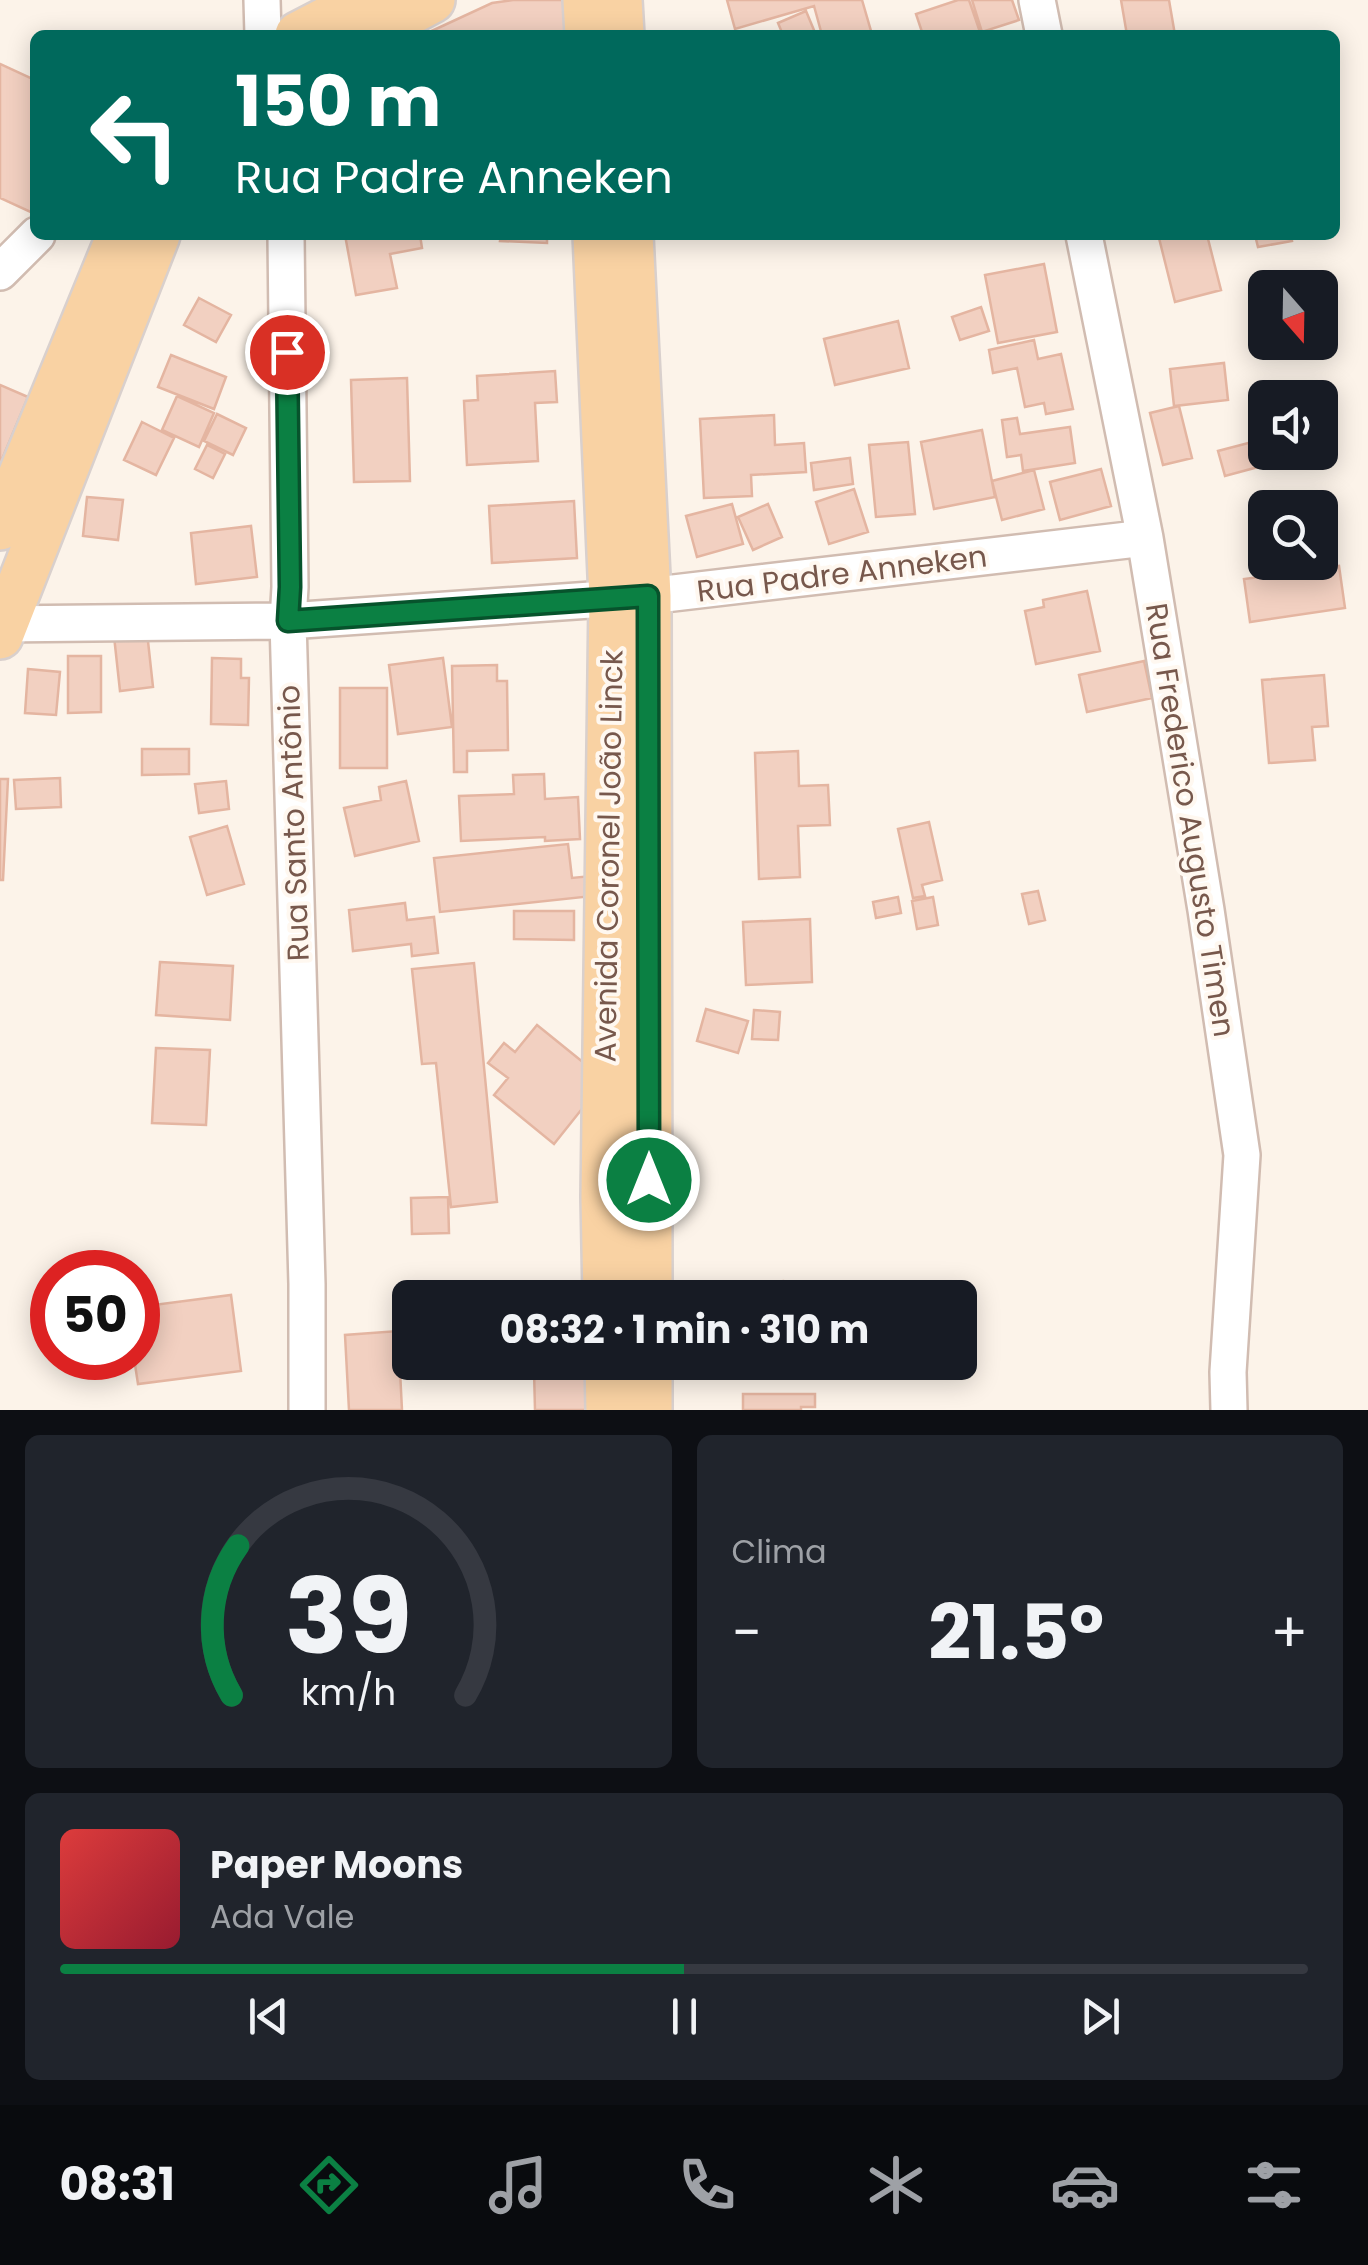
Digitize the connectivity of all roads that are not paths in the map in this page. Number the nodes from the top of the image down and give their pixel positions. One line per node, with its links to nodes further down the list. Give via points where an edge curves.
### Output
1 (262, 0): 7 (street)
2 (365, 0): 8 (main road)
3 (586, 0): 10 (main road)
4 (619, 0): 11 (main road)
5 (1037, 0): 12 (street)
6 (425, 2): 9 (main road)
7 (263, 30)
8 (308, 30)
9 (375, 30)
10 (588, 30)
11 (620, 30)
12 (1043, 30)
13 (32, 240): 20 (street)
14 (118, 240): 21 (main road)
15 (155, 240): 25 (main road)
16 (286, 240): 24 (street, Rua Santo Antônio)
17 (596, 240): 23 (main road, Avenida Coronel João Linck)
18 (630, 240): 23 (main road, Avenida Coronel João Linck)
19 (1085, 240): 22 (street, Rua Frederico Augusto Timen)
20 (0, 272)
21 (0, 527)
22 (1145, 538): 23 (street, Rua Padre Anneken); 33 (street, Rua Frederico Augusto Timen, via 1242,1156)
23 (630, 597): 24 (street, Rua Padre Anneken); 26 (main road, Avenida Coronel João Linck); 27 (main road, Avenida Coronel João Linck)
24 (288, 621): 25 (street, Rua Padre Anneken); 30 (street, Rua Santo Antônio)
25 (2, 628)
26 (606, 1280)
27 (649, 1280)
28 (608, 1380): 31 (main road)
29 (649, 1380): 32 (main road)
30 (307, 1410)
31 (609, 1410)
32 (649, 1410)
33 (1228, 1410)

